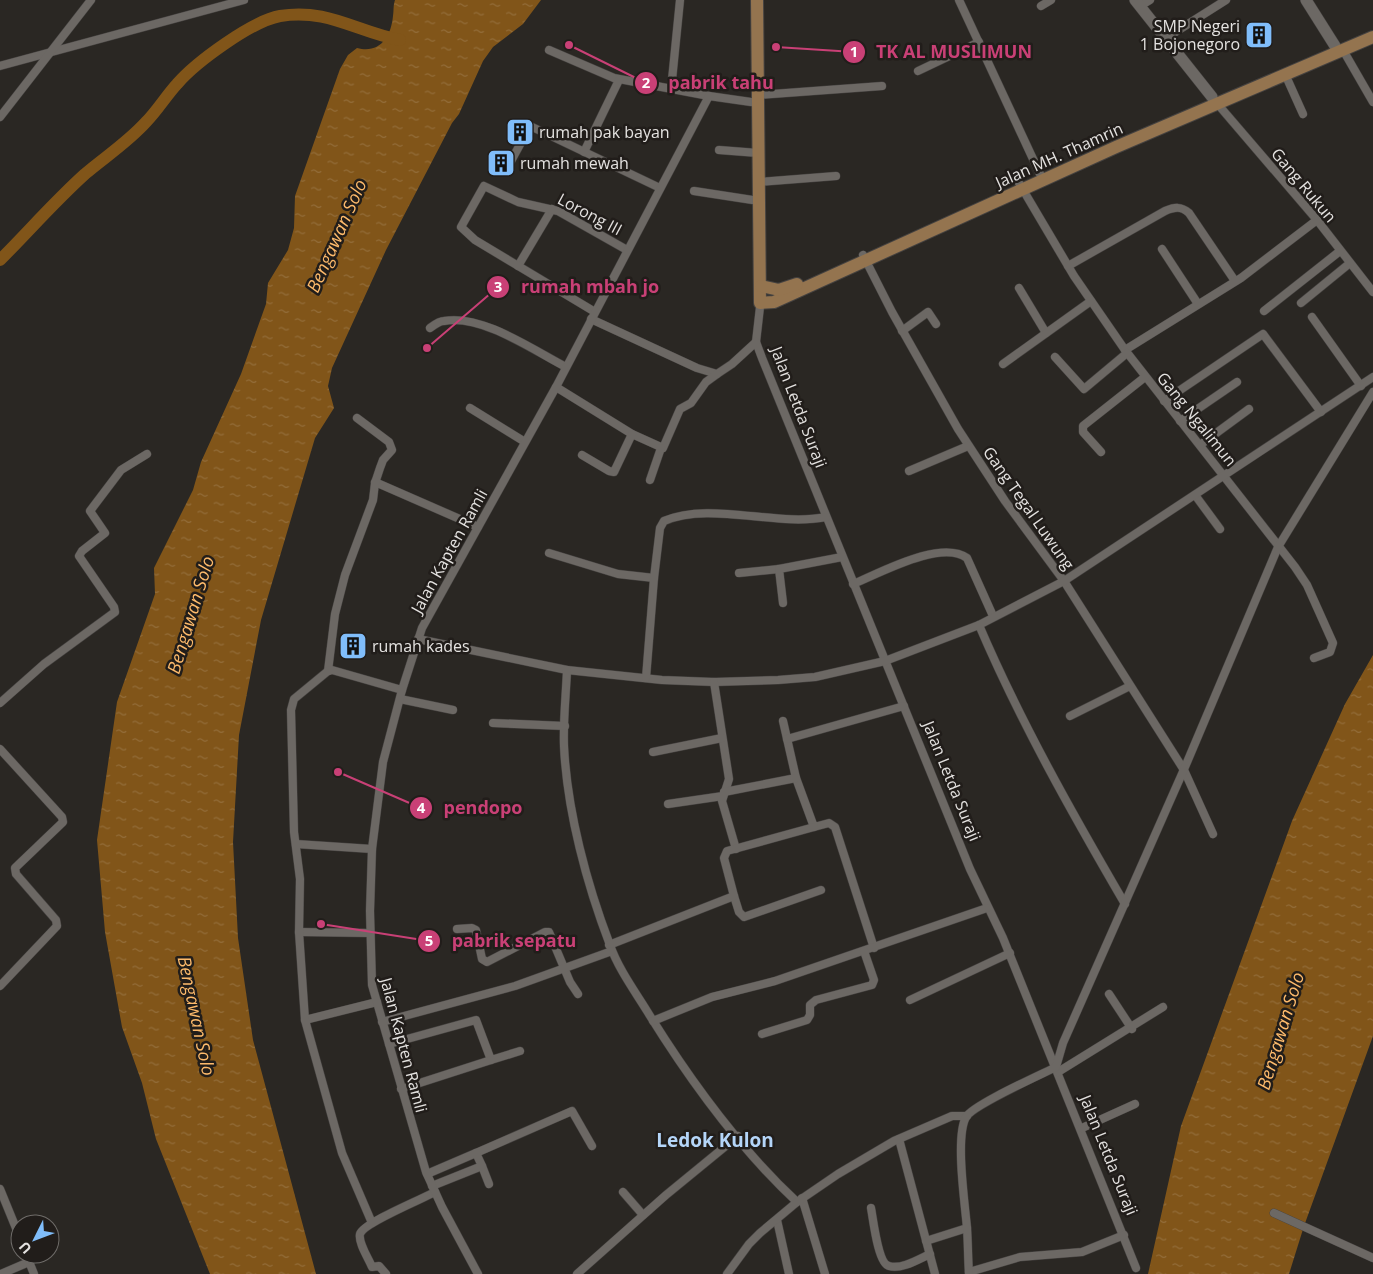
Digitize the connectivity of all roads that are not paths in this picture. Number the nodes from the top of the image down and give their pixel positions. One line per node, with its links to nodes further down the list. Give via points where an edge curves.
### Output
1 (91, 0): 17 (street)
2 (244, 0): 17 (street)
3 (680, 0): 23 (street)
4 (757, 0): 25 (main road)
5 (959, 0): 14 (street)
6 (1051, 0): 10 (street)
7 (1226, 0): 13 (street)
8 (1306, 0): 15 (main road)
9 (1142, 2): 13 (main road)
10 (1041, 6)
11 (1373, 30): 15 (main road, Jalan MH. Thamrin)
12 (1373, 37): 15 (main road, Jalan MH. Thamrin)
13 (1166, 38): 26 (main road)
14 (979, 42): 19 (street); 34 (street)
15 (1339, 49): 20 (main road, Jalan MH. Thamrin); 26 (main road, Jalan MH. Thamrin); 27 (street)
16 (549, 50): 21 (street)
17 (50, 51): 18 (street); 29 (street)
18 (0, 66)
19 (918, 71)
20 (1285, 74): 26 (main road, Jalan MH. Thamrin); 28 (street)
21 (619, 80): 23 (street); 31 (street)
22 (882, 86): 25 (street)
23 (671, 90): 24 (street)
24 (709, 96): 25 (street); 38 (street, Jalan Kapten Ramli)
25 (758, 99): 32 (main road)
26 (1214, 100): 34 (main road, Jalan MH. Thamrin); 37 (main road, Jalan MH. Thamrin); 42 (street, Gang Rukun)
27 (1373, 102)
28 (1303, 114)
29 (0, 118)
30 (719, 150): 32 (street)
31 (584, 152): 33 (street, via 529,125); 38 (street)
32 (758, 153): 36 (main road)
33 (511, 162)
34 (1040, 174): 37 (main road, Jalan MH. Thamrin)
35 (836, 176): 36 (street)
36 (759, 182): 40 (main road)
37 (1020, 187): 46 (main road, Jalan MH. Thamrin); 49 (street, Gang Ngalimun)
38 (660, 188): 44 (street, Jalan Kapten Ramli)
39 (694, 191): 40 (street)
40 (759, 201): 51 (main road)
41 (552, 209): 44 (street, Lorong III); 48 (street); 48 (street, Lorong III, via 518,202 484,186 462,228 475,240)
42 (1317, 220): 45 (street, Gang Rukun); 50 (street)
43 (1162, 249): 57 (street)
44 (627, 250): 60 (street, Jalan Kapten Ramli)
45 (1340, 251): 47 (street, Gang Rukun); 59 (street)
46 (864, 258): 54 (main road, Jalan MH. Thamrin); 64 (street, Gang Tegal Luwung)
47 (1350, 263): 53 (street, Gang Rukun); 56 (street)
48 (518, 266): 60 (street)
49 (1068, 266): 50 (street, via 1174,207 1189,214); 55 (street, Gang Ngalimun)
50 (1235, 281): 57 (street)
51 (761, 286): 54 (main road, Jalan MH. Thamrin); 58 (main road)
52 (1019, 288): 65 (street)
53 (1373, 292)
54 (778, 294): 58 (main road, Jalan MH. Thamrin, via 770,303)
55 (1091, 301): 65 (street); 67 (street, Gang Ngalimun)
56 (1300, 303)
57 (1198, 304): 67 (street)
58 (760, 305): 66 (street, Jalan Letda Suraji)
59 (1264, 311)
60 (593, 315): 70 (street, Jalan Kapten Ramli); 71 (street, via 696,368)
61 (1312, 317): 75 (street)
62 (936, 324): 64 (street, via 928,312)
63 (430, 328): 70 (street, via 443,320 486,326)
64 (902, 331): 86 (street, Gang Tegal Luwung)
65 (1046, 333): 69 (street)
66 (757, 345): 71 (street); 97 (street, Jalan Letda Suraji)
67 (1126, 352): 68 (street, via 1084,389); 72 (street, Gang Ngalimun)
68 (1055, 357)
69 (1003, 364)
70 (566, 367): 76 (street, Jalan Kapten Ramli)
71 (717, 374): 88 (street, via 706,382 691,403 680,409 666,445)
72 (1145, 377): 78 (street, Gang Ngalimun); 89 (street, via 1083,426 1083,432)
73 (1373, 377): 75 (street)
74 (1237, 382): 83 (street)
75 (1361, 386): 81 (street)
76 (556, 387): 84 (street); 85 (street, Jalan Kapten Ramli)
77 (1373, 392): 100 (street)
78 (1164, 401): 81 (street, via 1263,334); 83 (street, Gang Ngalimun)
79 (470, 408): 85 (street)
80 (1249, 409): 87 (street)
81 (1321, 412): 93 (street)
82 (357, 418): 95 (street, via 388,442 392,450 383,460)
83 (1180, 421): 87 (street, Gang Ngalimun)
84 (632, 434): 88 (street); 91 (street, via 614,472)
85 (526, 442): 98 (street, Jalan Kapten Ramli)
86 (968, 446): 92 (street); 106 (street, Gang Tegal Luwung)
87 (1200, 446): 93 (street, Gang Ngalimun)
88 (661, 448): 94 (street)
89 (1101, 452)
90 (147, 454): 121 (street, via 121,470 90,511 105,532 79,556 115,612 44,664)
91 (582, 455)
92 (908, 470)
93 (1225, 476): 96 (street); 100 (street, Gang Ngalimun)
94 (650, 480)
95 (375, 482): 98 (street); 115 (street, via 373,500 350,558 338,602)
96 (1195, 495): 99 (street); 106 (street)
97 (826, 517): 102 (street, Jalan Letda Suraji); 105 (street, via 790,521 687,515 669,519 660,528)
98 (478, 527): 111 (street, Jalan Kapten Ramli)
99 (1220, 529)
100 (1278, 547): 112 (street, Gang Ngalimun, via 1308,585 1333,643 1330,652); 132 (street)
101 (549, 553): 105 (street, via 618,574)
102 (842, 557): 103 (street); 107 (street, Jalan Letda Suraji)
103 (779, 569): 104 (street); 108 (street)
104 (739, 573)
105 (654, 578): 116 (street)
106 (1064, 581): 109 (street); 118 (street, Gang Tegal Luwung)
107 (853, 584): 109 (street, via 921,556 950,551 960,553 966,558); 113 (street, Jalan Letda Suraji)
108 (783, 603)
109 (993, 616): 110 (street)
110 (979, 625): 113 (street); 143 (street, via 1000,674 1062,794)
111 (418, 638): 114 (street); 119 (street, Jalan Kapten Ramli)
112 (1314, 658)
113 (885, 661): 117 (street, via 815,676); 122 (street, Jalan Letda Suraji)
114 (567, 670): 116 (street); 127 (street)
115 (328, 671): 119 (street); 138 (street, via 294,699 291,710)
116 (646, 678): 117 (street)
117 (714, 682): 128 (street)
118 (1130, 686): 124 (street); 132 (street, Gang Tegal Luwung)
119 (402, 690): 120 (street, Jalan Kapten Ramli)
120 (400, 699): 123 (street); 139 (street, Jalan Kapten Ramli, via 383,762)
121 (0, 703)
122 (904, 706): 129 (street); 144 (street, Jalan Letda Suraji)
123 (453, 710)
124 (1070, 716)
125 (782, 721): 129 (street)
126 (493, 723): 127 (street)
127 (564, 726): 148 (street, via 566,764 583,859)
128 (722, 738): 131 (street); 134 (street, via 729,779)
129 (787, 739): 133 (street)
130 (0, 749): 153 (street, via 62,817 63,822 15,868 16,874 56,920 57,926)
131 (652, 752)
132 (1184, 770): 137 (street, Gang Tegal Luwung); 143 (street)
133 (796, 778): 134 (street); 136 (street)
134 (724, 794): 135 (street); 140 (street, via 722,801)
135 (668, 804)
136 (814, 827): 140 (street); 149 (street, via 829,823 835,826)
137 (1213, 834)
138 (296, 844): 139 (street); 146 (street, via 300,879)
139 (372, 849): 147 (street, Jalan Kapten Ramli)
140 (736, 849): 142 (street, via 724,854)
141 (820, 890): 142 (street, via 744,917)
142 (734, 896): 148 (street)
143 (1125, 904): 167 (street, via 1063,1044)
144 (987, 908): 149 (street); 151 (street, Jalan Letda Suraji)
145 (457, 929): 152 (street, via 476,930 482,959 487,962 549,932)
146 (299, 932): 147 (street); 159 (street)
147 (370, 933): 157 (street, Jalan Kapten Ramli, via 372,985)
148 (611, 948): 152 (street); 160 (street)
149 (874, 948): 150 (street)
150 (864, 951): 160 (street, via 775,981 712,997); 163 (street, via 874,980 872,985 816,1000 810,1006 807,1020)
151 (1010, 953): 156 (street); 167 (street, Jalan Letda Suraji)
152 (564, 970): 154 (street); 161 (street)
153 (0, 986)
154 (578, 994)
155 (1109, 994): 162 (street)
156 (910, 1000)
157 (376, 1002): 159 (street); 161 (street, Jalan Kapten Ramli)
158 (1164, 1007): 162 (street)
159 (305, 1020): 188 (street, via 342,1153)
160 (653, 1021): 172 (street, via 696,1086)
161 (382, 1022): 164 (street, Jalan Kapten Ramli)
162 (1132, 1029): 167 (street)
163 (762, 1034)
164 (389, 1044): 166 (street, via 477,1020); 168 (street, Jalan Kapten Ramli)
165 (520, 1051): 166 (street)
166 (491, 1060): 168 (street)
167 (1057, 1070): 170 (street, via 995,1098); 171 (street, Jalan Letda Suraji)
168 (401, 1089): 177 (street, Jalan Kapten Ramli)
169 (1135, 1104): 171 (street)
170 (967, 1116): 173 (street, via 952,1116); 189 (street, via 963,1126 961,1170)
171 (1082, 1128): 190 (street, Jalan Letda Suraji)
172 (738, 1136): 182 (street); 186 (street)
173 (899, 1139): 182 (street); 191 (street)
174 (592, 1146): 175 (street, via 572,1111)
175 (476, 1153): 176 (street); 177 (street)
176 (482, 1166): 178 (street); 180 (street)
177 (427, 1174): 180 (street, Jalan Kapten Ramli)
178 (489, 1184)
179 (0, 1189): 185 (street)
180 (433, 1189): 188 (street); 199 (street, Jalan Kapten Ramli)
181 (624, 1192): 186 (street)
182 (799, 1200): 187 (street); 203 (street)
183 (871, 1208): 192 (street, via 880,1255 885,1264 889,1267 908,1264)
184 (1274, 1213): 193 (street)
185 (10, 1214)
186 (643, 1215): 200 (street)
187 (777, 1220): 201 (street, via 749,1244); 202 (street)
188 (372, 1223): 198 (street, via 363,1228 359,1238 372,1267 379,1266)
189 (967, 1228): 191 (street); 196 (street)
190 (1124, 1235): 195 (street, Jalan Letda Suraji); 196 (street, via 1082,1252 1020,1257)
191 (926, 1241): 192 (street)
192 (930, 1254): 204 (street)
193 (1373, 1258)
194 (24, 1264): 197 (street)
195 (1136, 1268)
196 (969, 1273)
197 (1, 1274)
198 (386, 1274)
199 (478, 1274)
200 (576, 1274)
201 (727, 1274)
202 (789, 1274)
203 (825, 1274)
204 (935, 1274)

